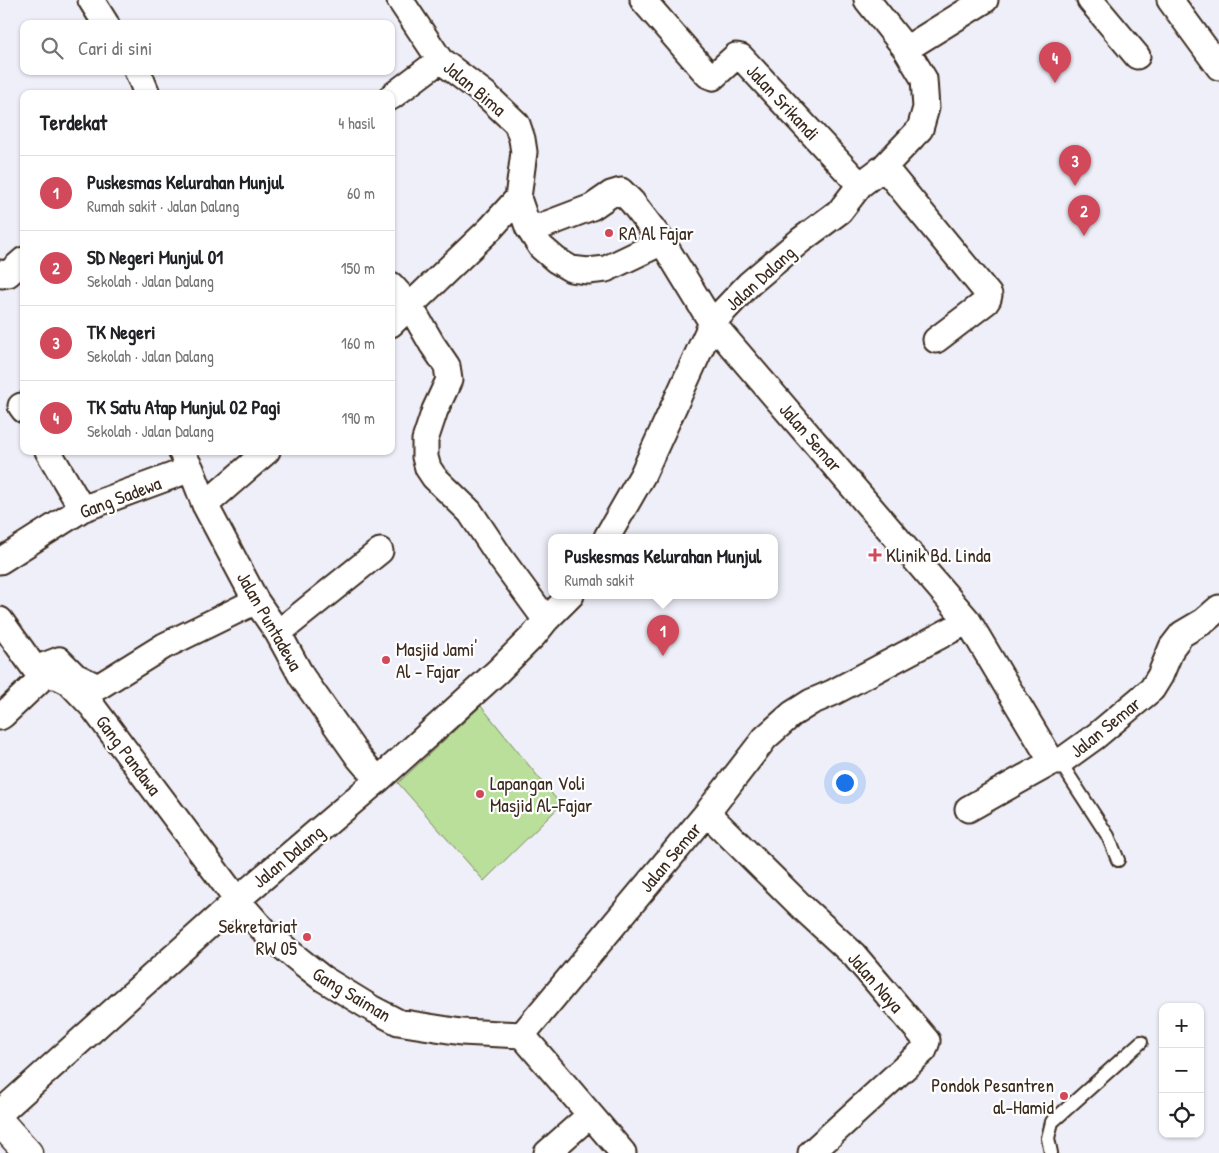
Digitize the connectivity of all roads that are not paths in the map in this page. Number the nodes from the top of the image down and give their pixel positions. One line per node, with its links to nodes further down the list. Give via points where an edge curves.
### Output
1 (91, 0): 8 (street)
2 (400, 0): 11 (street, Jalan Bima)
3 (643, 0): 17 (street, Jalan Srikandi, via 708,75 713,77 736,56 741,57)
4 (867, 0): 9 (street, Jalan Dalang)
5 (985, 0): 9 (street)
6 (1090, 0): 10 (street)
7 (1170, 0): 12 (street)
8 (104, 20)
9 (906, 49): 16 (street, Jalan Dalang, via 924,79 926,108 920,129)
10 (1137, 56)
11 (440, 60): 15 (street); 18 (street, Jalan Bima, via 485,94 517,124 524,152)
12 (1219, 67)
13 (139, 75): 14 (street)
14 (145, 90)
15 (395, 94)
16 (884, 167): 17 (street, Jalan Dalang); 27 (street, via 988,295 986,302)
17 (860, 185): 26 (street, Jalan Dalang, via 840,211 749,284)
18 (518, 198): 19 (street, Jalan Bima); 24 (street)
19 (528, 227): 20 (street, Jalan Bima, via 541,248 556,260 588,271 606,269); 20 (street, via 542,226 621,192)
20 (661, 240): 26 (street)
21 (20, 264): 22 (street, via 8,274)
22 (0, 273)
23 (395, 289): 24 (street)
24 (410, 306): 25 (street); 40 (street, via 447,366 449,380 425,440 428,468 470,512)
25 (395, 320)
26 (712, 323): 33 (street, Jalan Dalang, via 642,476); 41 (street, Jalan Semar)
27 (936, 340)
28 (50, 455): 32 (street)
29 (262, 455): 31 (street)
30 (186, 460): 31 (street, Jalan Puntadewa); 32 (street, Gang Sadewa)
31 (205, 504): 37 (street, Jalan Puntadewa)
32 (82, 509): 35 (street, Gang Sadewa)
33 (609, 534)
34 (380, 551): 42 (street)
35 (0, 561)
36 (567, 599): 40 (street, Jalan Dalang)
37 (256, 602): 39 (street, via 164,646 98,687 75,676 59,660 35,668); 42 (street, Jalan Puntadewa)
38 (1219, 608): 44 (street, Jalan Semar, via 1182,634 1172,646 1152,689 1096,736)
39 (0, 620)
40 (546, 620): 45 (street, Jalan Dalang, via 498,671)
41 (968, 621): 44 (street, Jalan Semar); 47 (street, Jalan Semar, via 792,714 765,738)
42 (278, 632): 45 (street, Jalan Puntadewa, via 302,677)
43 (0, 717): 49 (street, Gang Pandawa, via 44,676 57,676 69,682 92,706)
44 (1056, 762): 46 (street); 48 (lane, via 1108,836)
45 (378, 780): 49 (street, Jalan Dalang)
46 (968, 809)
47 (707, 813): 50 (street, Jalan Semar); 58 (street, Jalan Naya, via 854,955 927,1041 924,1050)
48 (1118, 860)
49 (236, 900): 50 (street, Gang Saiman, via 266,933 322,978 398,1022 461,1032); 52 (street, Jalan Dalang)
50 (522, 1034): 53 (street)
51 (1141, 1042): 59 (lane, via 1052,1122 1048,1138)
52 (0, 1113)
53 (590, 1116): 56 (street); 57 (street)
54 (0, 1122): 55 (street)
55 (28, 1153)
56 (547, 1153)
57 (623, 1153)
58 (811, 1153)
59 (1051, 1153)

